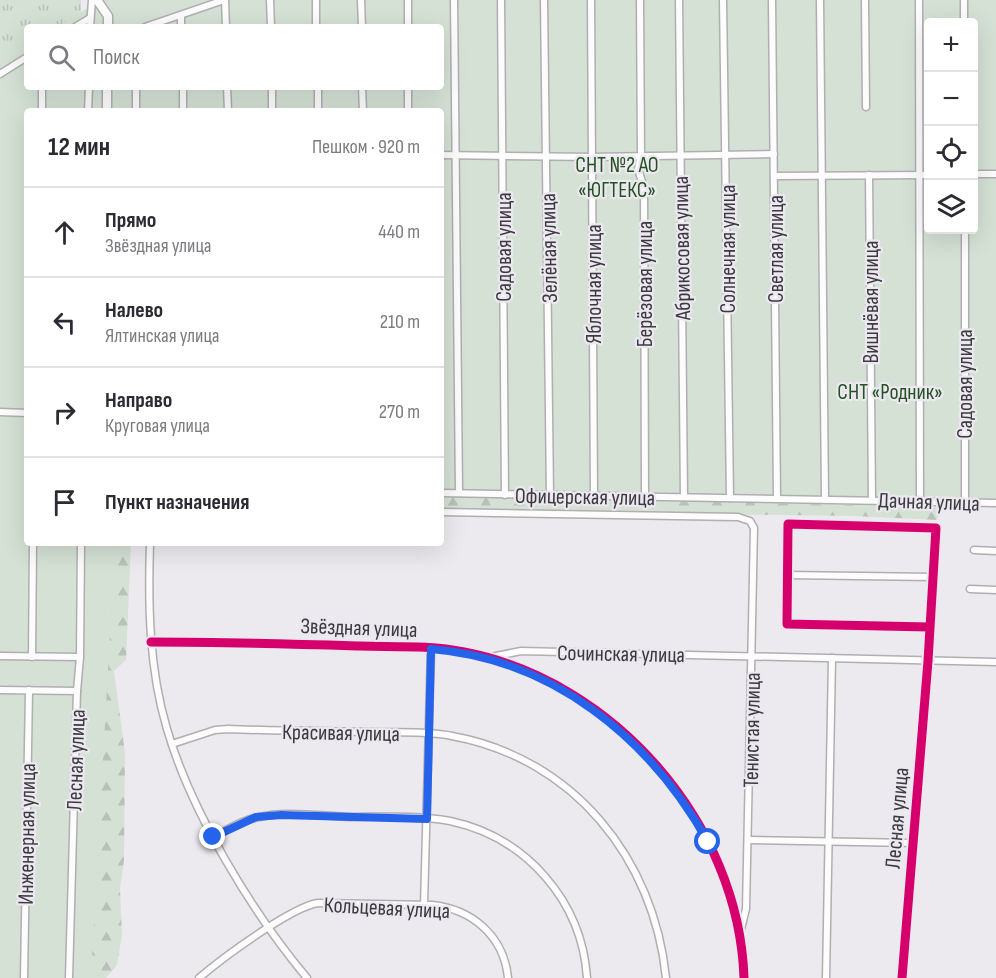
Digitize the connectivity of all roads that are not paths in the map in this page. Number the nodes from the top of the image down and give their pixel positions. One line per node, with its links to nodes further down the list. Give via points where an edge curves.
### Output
1 (92, 0): 21 (street)
2 (97, 0): 25 (street, via 108,16)
3 (225, 0): 20 (street); 28 (street)
4 (270, 0): 29 (street)
5 (316, 0): 30 (street)
6 (362, 0): 31 (street)
7 (408, 0): 32 (street)
8 (454, 0): 59 (street)
9 (501, 0): 62 (street, Садовая улица)
10 (544, 0): 63 (street, Зелёная улица)
11 (591, 0): 64 (street, Яблочная улица)
12 (640, 0): 60 (street, Берёзовая улица)
13 (679, 0): 61 (street, Абрикосовая улица)
14 (723, 0): 56 (street, Солнечная улица)
15 (772, 0): 57 (street, Светлая улица)
16 (820, 0): 70 (street)
17 (865, 0): 45 (street)
18 (919, 0): 67 (street)
19 (964, 0): 22 (street)
20 (181, 17): 26 (street); 27 (street)
21 (90, 18): 23 (street); 24 (street)
22 (964, 18)
23 (80, 24)
24 (90, 24)
25 (108, 24)
26 (156, 24)
27 (181, 24)
28 (226, 24)
29 (271, 24)
30 (316, 24)
31 (362, 24)
32 (408, 24)
33 (24, 59): 34 (street)
34 (0, 74)
35 (42, 90): 46 (street)
36 (89, 90): 47 (street)
37 (107, 90): 48 (street)
38 (136, 90): 49 (street)
39 (183, 90): 50 (street)
40 (227, 90): 51 (street)
41 (272, 90): 52 (street)
42 (318, 90): 53 (street)
43 (362, 90): 54 (street)
44 (408, 90): 55 (street)
45 (866, 107)
46 (42, 108)
47 (88, 108)
48 (106, 108)
49 (136, 108)
50 (183, 108)
51 (228, 108)
52 (272, 108)
53 (318, 108)
54 (363, 108)
55 (408, 108)
56 (727, 153): 57 (street); 61 (street); 82 (street, Солнечная улица)
57 (774, 154): 69 (street, Светлая улица)
58 (444, 155): 59 (street)
59 (455, 155): 62 (street); 76 (street)
60 (641, 155): 61 (street); 64 (street); 80 (street, Берёзовая улица, via 638,169 644,188)
61 (680, 155): 81 (street, Абрикосовая улица)
62 (502, 156): 63 (street); 77 (street, Садовая улица)
63 (547, 156): 64 (street); 78 (street, Зелёная улица)
64 (592, 157): 79 (street, Яблочная улица)
65 (978, 174): 66 (street)
66 (996, 174)
67 (920, 175): 68 (street); 71 (street); 86 (street)
68 (924, 175)
69 (775, 176): 70 (street); 83 (street, Светлая улица)
70 (821, 176): 71 (street); 84 (street)
71 (869, 176): 85 (street, Вишнёвая улица)
72 (965, 234): 87 (street, Садовая улица)
73 (0, 412): 74 (street)
74 (24, 413)
75 (444, 493): 76 (street, Офицерская улица)
76 (459, 494): 77 (street, Офицерская улица)
77 (505, 495): 78 (street, Офицерская улица)
78 (550, 496): 79 (street, Офицерская улица)
79 (594, 496): 80 (street, Офицерская улица)
80 (645, 496): 81 (street, Офицерская улица)
81 (684, 497): 82 (street, Офицерская улица)
82 (730, 498): 83 (street, Офицерская улица)
83 (777, 498): 84 (street, Дачная улица)
84 (825, 498): 85 (street, Дачная улица)
85 (872, 500): 86 (street, Дачная улица)
86 (920, 503): 87 (street, Дачная улица)
87 (965, 503): 88 (street, Дачная улица)
88 (996, 503)
89 (444, 512): 103 (street, Тенистая улица, via 738,517 750,521 754,528)
90 (33, 546): 104 (street)
91 (81, 546): 105 (street, Лесная улица)
92 (150, 546): 100 (street)
93 (974, 550): 94 (street)
94 (996, 551)
95 (787, 575): 96 (street); 96 (street, Лесная улица, via 788,524 936,528); 99 (street, via 787,624)
96 (932, 577): 99 (street, Лесная улица)
97 (970, 589): 98 (street)
98 (996, 590)
99 (929, 627): 108 (street, Лесная улица)
100 (151, 642): 101 (street, Звёздная улица); 114 (street)
101 (431, 649): 106 (street, Звёздная улица); 113 (street)
102 (0, 656): 104 (street)
103 (753, 656): 106 (street, Сочинская улица, via 521,651); 107 (street, Сочинская улица); 117 (street, Тенистая улица)
104 (32, 657): 105 (street)
105 (80, 657): 112 (street, Лесная улица)
106 (489, 658): 122 (street, Звёздная улица, via 579,699 630,738 660,770 708,842)
107 (832, 658): 108 (street, Сочинская улица); 118 (street)
108 (928, 662): 109 (street, Сочинская улица); 119 (street, Лесная улица)
109 (996, 662)
110 (0, 690): 111 (street)
111 (29, 690): 112 (street); 123 (street, Инженерная улица)
112 (76, 691): 124 (street, Лесная улица)
113 (428, 734): 114 (street, Красивая улица, via 228,729); 115 (street); 129 (street, Красивая улица, via 467,739 508,753 557,781 593,812 622,848 649,899)
114 (172, 744): 116 (street)
115 (427, 819): 116 (street, via 281,815 248,820); 120 (street); 128 (street, via 479,830 510,845 536,866 570,913 583,948)
116 (213, 837): 121 (street)
117 (748, 840): 118 (street); 122 (street, Тенистая улица, via 746,909)
118 (828, 842): 119 (street); 131 (street)
119 (913, 843): 132 (street, Лесная улица)
120 (424, 905): 121 (street, Кольцевая улица, via 311,904); 127 (street, Кольцевая улица, via 450,907 474,918 496,944)
121 (269, 928): 125 (street, Кольцевая улица); 126 (street)
122 (740, 930): 130 (street, Звёздная улица)
123 (24, 978)
124 (69, 978)
125 (199, 978)
126 (307, 978)
127 (508, 978)
128 (586, 978)
129 (666, 978)
130 (744, 978)
131 (826, 978)
132 (903, 978)

